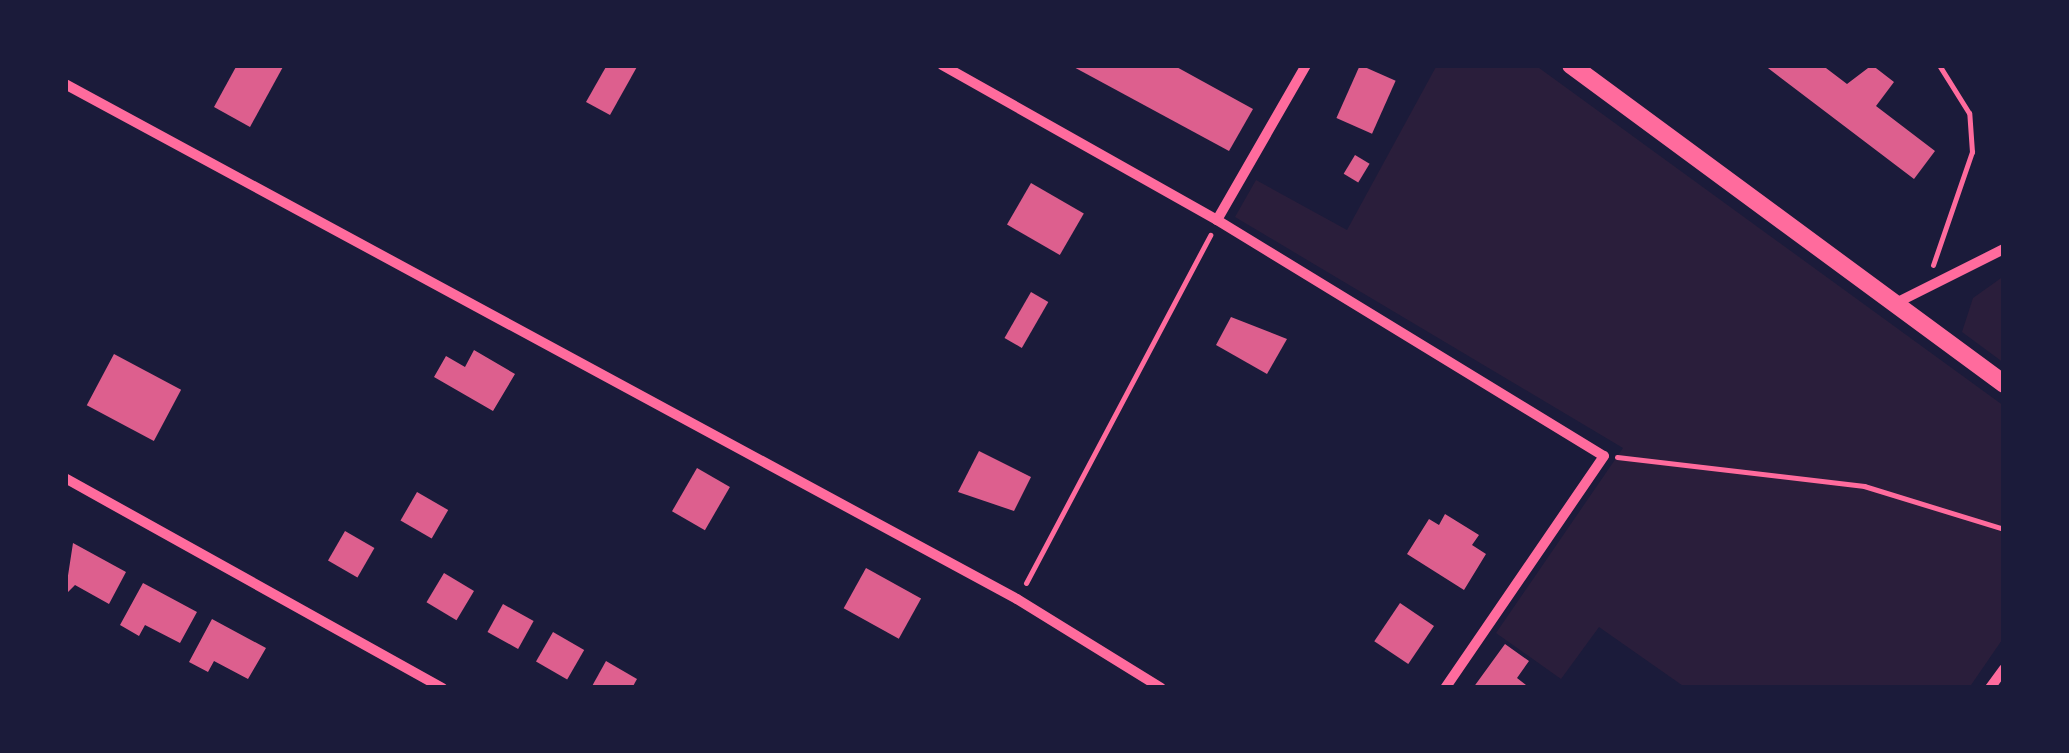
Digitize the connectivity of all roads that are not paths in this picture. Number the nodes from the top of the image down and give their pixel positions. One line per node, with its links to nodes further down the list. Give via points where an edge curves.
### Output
1 (942, 65): 5 (street)
2 (1306, 65): 5 (street)
3 (1571, 65): 7 (street)
4 (65, 84): 12 (street, via 1017,600)
5 (1217, 220): 13 (street, via 1604,456)
6 (2004, 250): 7 (street)
7 (1896, 303): 8 (street)
8 (2004, 384)
9 (65, 478): 11 (street)
10 (2004, 668): 14 (street)
11 (442, 688)
12 (1160, 688)
13 (1445, 688)
14 (1990, 688)

